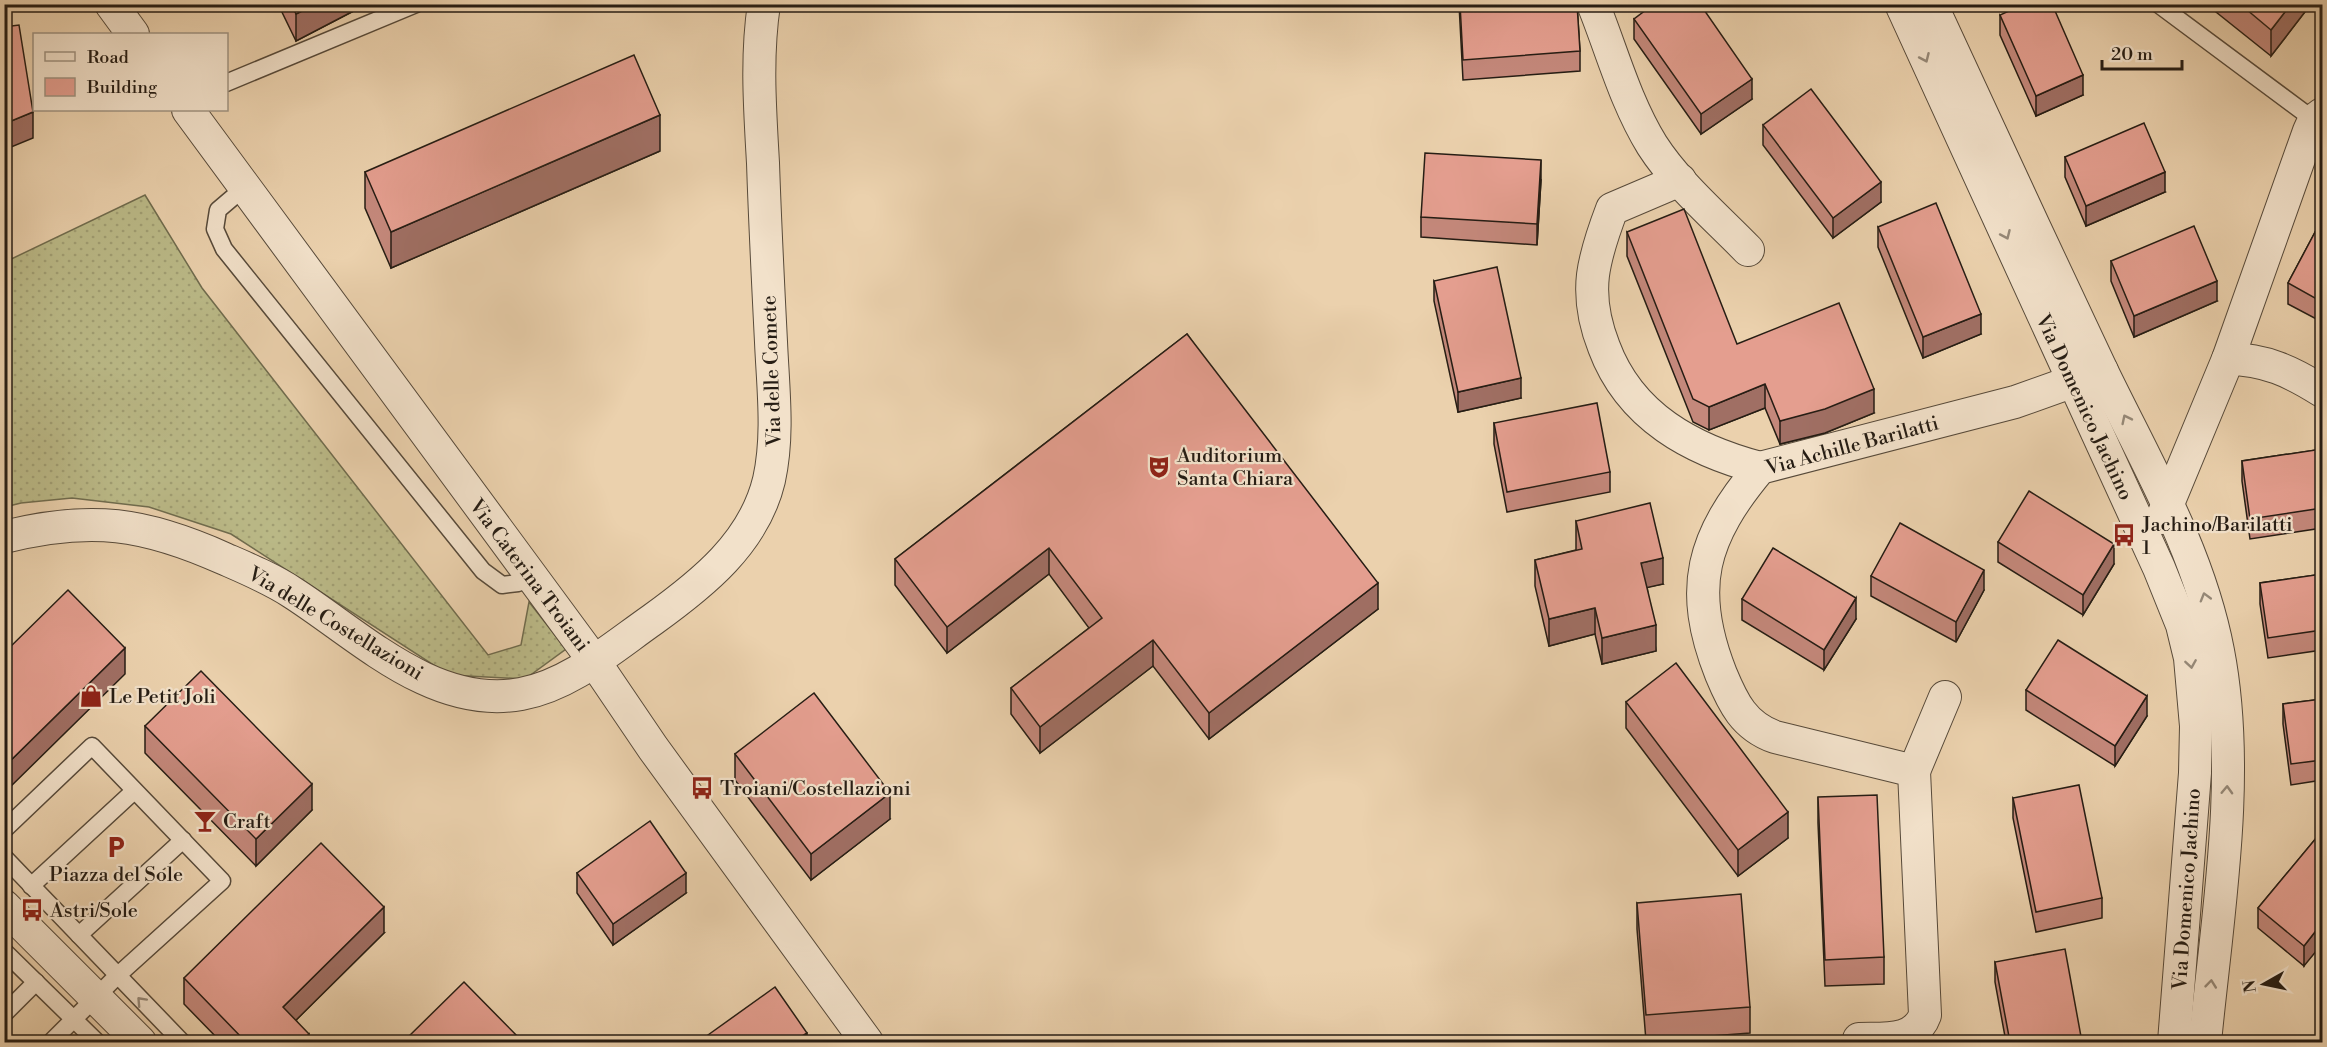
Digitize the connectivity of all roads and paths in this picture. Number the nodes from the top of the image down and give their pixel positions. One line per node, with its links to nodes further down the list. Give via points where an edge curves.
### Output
1 (111, 4): 8 (street)
2 (416, 4): 9 (lane)
3 (764, 4): 25 (street, Via delle Comete, via 759,64 774,420 769,480 750,528 717,567 674,604)
4 (1593, 4): 13 (street, via 1612,60 1643,129)
5 (1901, 4): 18 (street, Via Domenico Jachino, one-way to 18)
6 (1931, 4): 17 (street, Via Domenico Jachino)
7 (2158, 4): 11 (lane)
8 (132, 33)
9 (228, 82)
10 (189, 111): 14 (street, Via Caterina Troiani)
11 (2318, 117): 12 (street)
12 (2312, 157): 16 (street)
13 (1680, 180): 15 (street); 20 (street, via 1612,209 1593,272 1596,325 1613,370 1641,407 1697,446)
14 (245, 187): 24 (street, Via Caterina Troiani); 24 (lane, via 218,210 215,229 224,249 483,571 502,585)
15 (1748, 250)
16 (2228, 359): 19 (street, via 2275,366); 21 (street)
17 (2102, 371): 18 (street, Via Achille Barilatti); 21 (street, Via Domenico Jachino, one-way to 17)
18 (2073, 382): 20 (street, Via Achille Barilatti, via 2015,402); 23 (street, Via Domenico Jachino)
19 (2322, 392)
20 (1760, 468): 27 (street, Via Achille Barilatti, via 1721,522 1704,577 1705,624 1732,702 1744,718 1768,734)
21 (2169, 506): 23 (street); 36 (street, Via Domenico Jachino, one-way to 21, via 2228,784 2225,704 2206,600)
22 (4, 537): 25 (street, Via delle Costellazioni, via 57,526 93,524 140,528 166,535 291,591 396,663 466,693 525,693 560,681)
23 (2145, 538): 35 (street, Via Domenico Jachino, one-way to 35, via 2182,625 2193,682 2195,773)
24 (530, 577): 25 (street, Via Caterina Troiani)
25 (594, 661): 46 (street, Via Caterina Troiani)
26 (1945, 697): 27 (street)
27 (1914, 771): 41 (street, via 1925,1015 1918,1028 1906,1035)
28 (134, 791): 29 (lane, via 92,746); 30 (lane); 32 (lane)
29 (4, 830)
30 (183, 840): 34 (lane); 39 (lane, via 222,881)
31 (4, 857): 32 (lane)
32 (31, 886): 34 (lane)
33 (4, 906): 39 (street)
34 (79, 935): 39 (lane)
35 (2183, 944): 36 (street); 47 (street, Via Domenico Jachino)
36 (2214, 949): 48 (street, Via Domenico Jachino, one-way to 36)
37 (4, 951): 38 (lane)
38 (36, 982): 39 (lane); 40 (lane)
39 (96, 997): 42 (lane); 43 (lane); 44 (street); 45 (lane, one-way to 39)
40 (4, 1014)
41 (1859, 1039)
42 (51, 1042)
43 (97, 1042)
44 (140, 1042)
45 (182, 1042)
46 (867, 1042)
47 (2174, 1042)
48 (2205, 1042)

